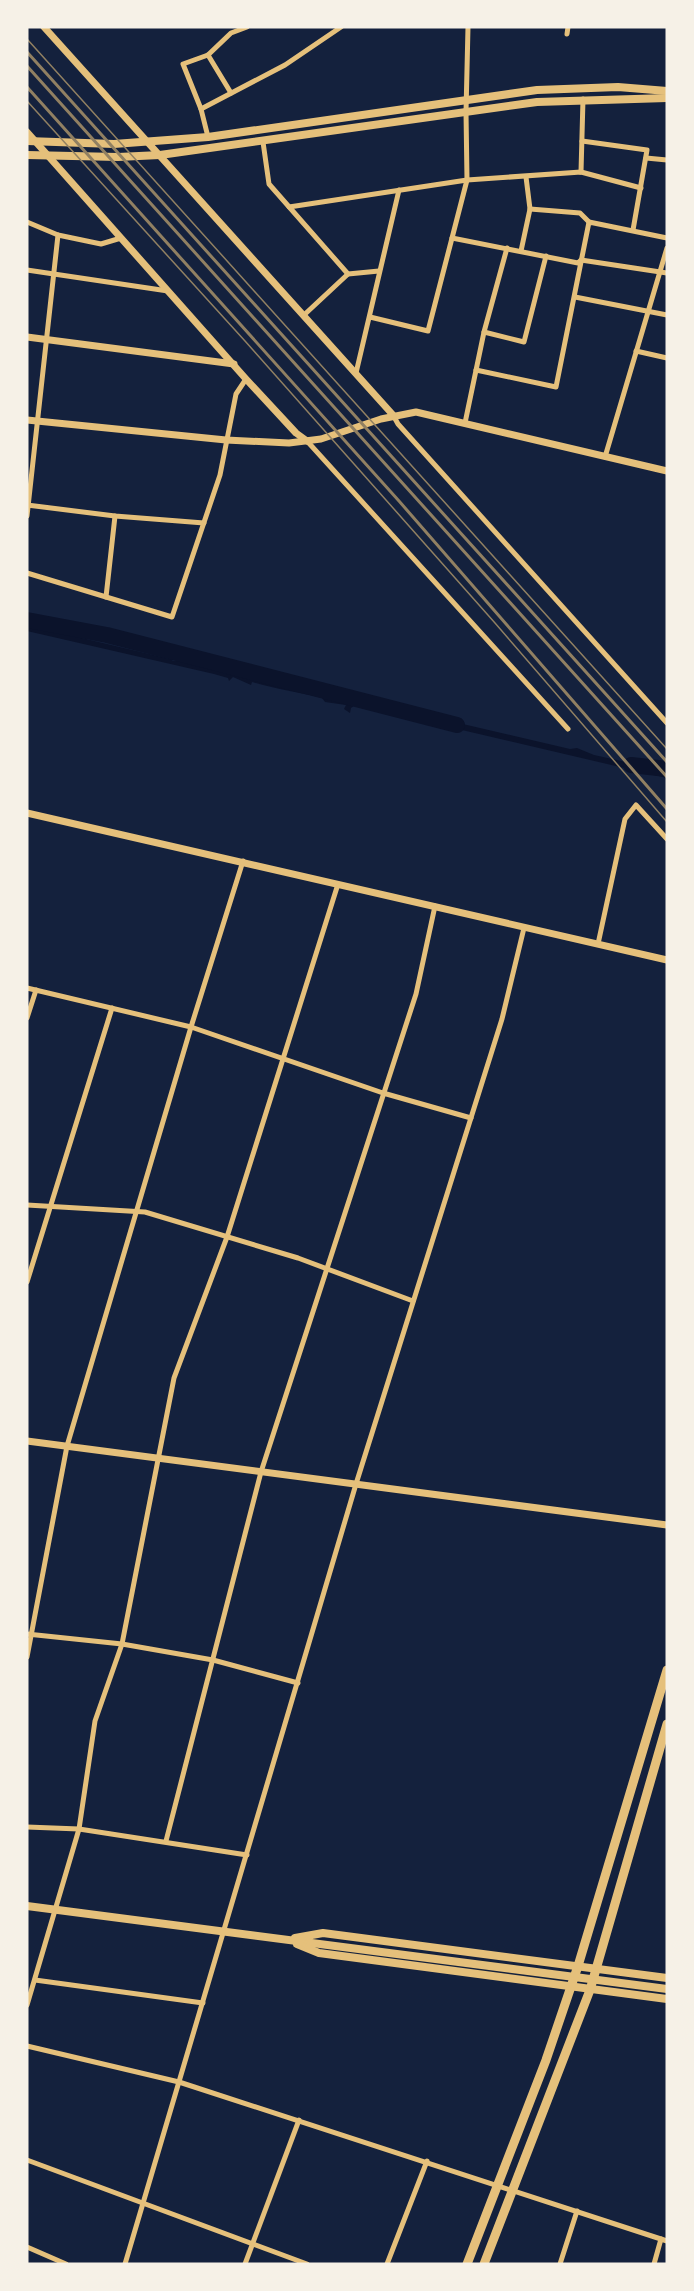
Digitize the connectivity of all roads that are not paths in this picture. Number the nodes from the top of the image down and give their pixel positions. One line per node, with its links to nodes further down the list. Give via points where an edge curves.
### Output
1 (44, 27): 21 (street)
2 (247, 27): 9 (street, via 231,33)
3 (341, 27): 11 (street, via 285,65)
4 (468, 27): 8 (street)
5 (475, 27): 8 (street)
6 (568, 27): 7 (street)
7 (567, 34)
8 (468, 36): 13 (street)
9 (208, 55): 11 (street); 15 (street, via 183,64)
10 (667, 90): 13 (main road, via 583,87)
11 (231, 93): 15 (street)
12 (667, 98): 14 (main road)
13 (466, 99): 16 (street); 18 (main road)
14 (583, 99): 16 (main road); 19 (street)
15 (201, 109): 18 (street)
16 (465, 112): 22 (main road); 30 (street)
17 (27, 132): 20 (street)
18 (207, 137): 21 (main road)
19 (582, 141): 26 (street, via 647,150); 28 (street)
20 (31, 142): 21 (main road); 25 (street)
21 (147, 142): 23 (street)
22 (263, 142): 23 (main road); 33 (street, via 269,184)
23 (160, 155): 25 (main road); 56 (street)
24 (27, 156): 25 (main road)
25 (48, 156): 39 (street)
26 (646, 158): 27 (street); 31 (street)
27 (667, 160)
28 (581, 172): 29 (street); 31 (street)
29 (525, 177): 30 (street); 34 (street)
30 (467, 180): 32 (street); 40 (street)
31 (640, 188): 37 (street)
32 (399, 190): 33 (street); 48 (street)
33 (289, 207): 52 (street)
34 (530, 209): 36 (street, via 580,213); 44 (street)
35 (27, 222): 38 (street)
36 (590, 222): 37 (street); 46 (street)
37 (633, 230): 41 (street)
38 (58, 235): 39 (street, via 101,244); 50 (street)
39 (121, 238): 53 (street)
40 (452, 238): 42 (street); 58 (street, via 428,331)
41 (667, 238)
42 (507, 248): 44 (street); 59 (street)
43 (667, 248): 49 (street)
44 (521, 251): 45 (street)
45 (546, 256): 46 (street); 59 (street, via 524,342)
46 (581, 260): 49 (street); 54 (street)
47 (27, 270): 50 (street)
48 (379, 271): 52 (street); 58 (street)
49 (660, 272): 51 (street); 55 (street)
50 (54, 273): 53 (street); 61 (street)
51 (667, 273)
52 (348, 274): 56 (street)
53 (168, 291): 64 (street)
54 (574, 297): 55 (street); 65 (street, via 556,387)
55 (648, 311): 57 (street); 62 (street)
56 (304, 315): 66 (street)
57 (667, 315)
58 (370, 317): 66 (street)
59 (484, 332): 65 (street)
60 (27, 337): 61 (street)
61 (47, 339): 64 (street); 70 (street)
62 (636, 351): 63 (street); 74 (street)
63 (667, 358)
64 (234, 364): 67 (street)
65 (476, 370): 71 (street)
66 (356, 374): 68 (street)
67 (246, 379): 72 (street, via 236,394); 73 (street)
68 (393, 415): 71 (street, via 417,412); 73 (street, via 321,440); 82 (street)
69 (27, 420): 70 (street)
70 (38, 421): 72 (street); 76 (street)
71 (465, 423): 74 (street)
72 (226, 440): 73 (street); 79 (street, via 220,475)
73 (307, 441): 83 (street)
74 (605, 457): 75 (street)
75 (667, 471)
76 (28, 505): 77 (street); 78 (street)
77 (27, 516)
78 (115, 516): 79 (street); 81 (street)
79 (204, 523): 81 (street, via 172,617)
80 (27, 573): 81 (street)
81 (106, 597)
82 (667, 723)
83 (568, 729)
84 (27, 813): 86 (street)
85 (667, 839): 90 (street, via 636,805 625,819)
86 (243, 861): 87 (street); 96 (street)
87 (338, 884): 88 (street); 97 (street)
88 (435, 906): 89 (street); 98 (street, via 416,994)
89 (525, 928): 90 (street); 99 (street)
90 (598, 944): 91 (street)
91 (667, 960)
92 (27, 988): 93 (street)
93 (36, 990): 94 (street); 95 (street)
94 (112, 1008): 96 (street); 101 (street)
95 (27, 1018)
96 (190, 1027): 97 (street); 102 (street)
97 (282, 1058): 98 (street); 103 (street)
98 (383, 1093): 99 (street); 104 (street)
99 (471, 1118): 106 (street)
100 (27, 1205): 101 (street)
101 (51, 1206): 102 (street); 105 (street)
102 (137, 1210): 103 (street); 108 (street)
103 (227, 1237): 104 (street); 109 (street, via 174,1378)
104 (326, 1269): 106 (street); 110 (street)
105 (27, 1282)
106 (413, 1301): 111 (street)
107 (27, 1441): 108 (street)
108 (67, 1446): 109 (street); 113 (street)
109 (159, 1459): 110 (street); 114 (street)
110 (261, 1472): 111 (street); 116 (street)
111 (356, 1484): 112 (street); 118 (street)
112 (667, 1525)
113 (29, 1634): 114 (street); 115 (street)
114 (122, 1644): 116 (street); 121 (street, via 95,1721)
115 (27, 1658)
116 (213, 1660): 118 (street); 122 (street)
117 (667, 1670): 128 (highway)
118 (298, 1683): 123 (street)
119 (667, 1724): 129 (highway)
120 (27, 1827): 121 (street)
121 (79, 1829): 122 (street); 125 (street)
122 (166, 1841): 123 (street)
123 (247, 1855): 126 (street)
124 (27, 1906): 125 (main road)
125 (55, 1909): 126 (main road); 131 (street)
126 (223, 1931): 127 (main road); 136 (street)
127 (286, 1939): 128 (main road, via 323,1933); 132 (main road, via 319,1953); 133 (main road)
128 (578, 1966): 129 (main road); 132 (highway)
129 (597, 1968): 130 (main road); 134 (highway)
130 (667, 1978)
131 (34, 1980): 136 (street); 137 (street)
132 (571, 1987): 134 (main road); 143 (highway)
133 (667, 1989)
134 (590, 1990): 135 (main road); 144 (highway)
135 (667, 1999)
136 (203, 2003): 139 (street)
137 (27, 2005)
138 (27, 2046): 139 (street)
139 (179, 2082): 140 (street); 145 (street)
140 (299, 2120): 142 (street); 148 (street)
141 (27, 2160): 145 (street)
142 (427, 2161): 143 (street); 154 (street)
143 (497, 2184): 144 (street); 155 (highway)
144 (512, 2190): 146 (street); 156 (highway)
145 (143, 2204): 148 (street); 151 (street)
146 (577, 2211): 147 (street); 157 (street)
147 (664, 2240): 158 (street)
148 (253, 2244): 152 (street); 153 (street)
149 (27, 2247): 150 (street)
150 (66, 2264)
151 (125, 2264)
152 (245, 2264)
153 (307, 2264)
154 (387, 2264)
155 (467, 2264)
156 (484, 2264)
157 (560, 2264)
158 (654, 2264)

